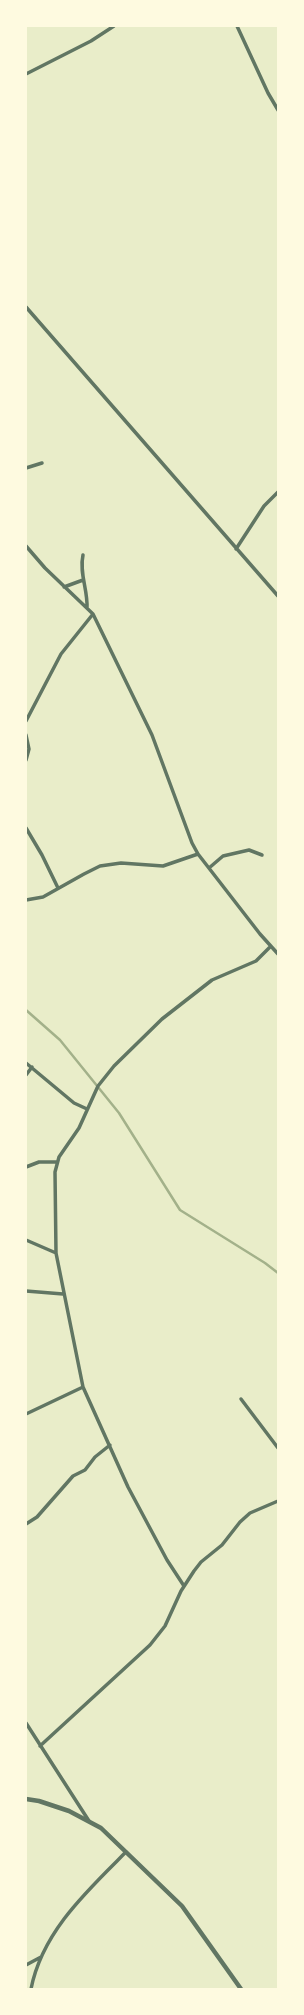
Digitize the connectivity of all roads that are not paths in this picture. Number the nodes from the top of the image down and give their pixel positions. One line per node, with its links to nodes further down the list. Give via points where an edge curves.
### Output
1 (114, 26): 3 (street, via 91,41)
2 (237, 26): 4 (street)
3 (26, 74)
4 (278, 110)
5 (26, 307): 10 (street)
6 (42, 463): 7 (street)
7 (26, 468)
8 (278, 492): 10 (street, via 264,506)
9 (26, 546): 13 (street)
10 (236, 549): 14 (street)
11 (83, 555): 12 (street)
12 (83, 580): 13 (street); 15 (street)
13 (64, 587): 15 (street)
14 (278, 596)
15 (87, 608): 16 (street)
16 (93, 614): 17 (street, via 61,654); 21 (street, via 152,735 181,816)
17 (26, 721)
18 (26, 735): 19 (street, via 29,749)
19 (26, 760)
20 (26, 828): 24 (street)
21 (198, 854): 23 (street); 24 (street, via 163,866 121,863 100,866)
22 (262, 855): 23 (street, via 249,850 223,856)
23 (209, 868): 26 (street)
24 (58, 888): 25 (street, via 43,897)
25 (26, 900)
26 (270, 947): 27 (street); 31 (street, via 256,961 212,980 162,1019 114,1066 98,1086)
27 (278, 954)
28 (26, 1063): 29 (street)
29 (32, 1067): 30 (street); 31 (street, via 74,1103)
30 (26, 1075)
31 (87, 1109): 32 (street, via 79,1128)
32 (57, 1162): 33 (street, via 39,1162); 35 (street, via 54,1186)
33 (26, 1167)
34 (26, 1240): 35 (street)
35 (56, 1253): 37 (street)
36 (26, 1291): 37 (street)
37 (63, 1294): 38 (street)
38 (83, 1387): 40 (street); 41 (street)
39 (241, 1400): 42 (street)
40 (26, 1414)
41 (110, 1445): 44 (street, via 95,1457 85,1470 74,1476 37,1517); 45 (street, via 128,1487)
42 (278, 1448)
43 (278, 1501): 45 (street, via 250,1513 240,1522 222,1544 201,1562)
44 (26, 1524)
45 (184, 1586): 47 (street, via 165,1626 150,1645)
46 (26, 1723): 47 (street)
47 (40, 1746): 49 (street)
48 (26, 1799): 49 (street, via 69,1811)
49 (89, 1821): 50 (street, via 101,1828)
50 (126, 1852): 51 (street, via 57,1926); 54 (street, via 182,1906)
51 (41, 1956): 52 (street); 53 (street)
52 (26, 1965)
53 (31, 1989)
54 (241, 1989)

